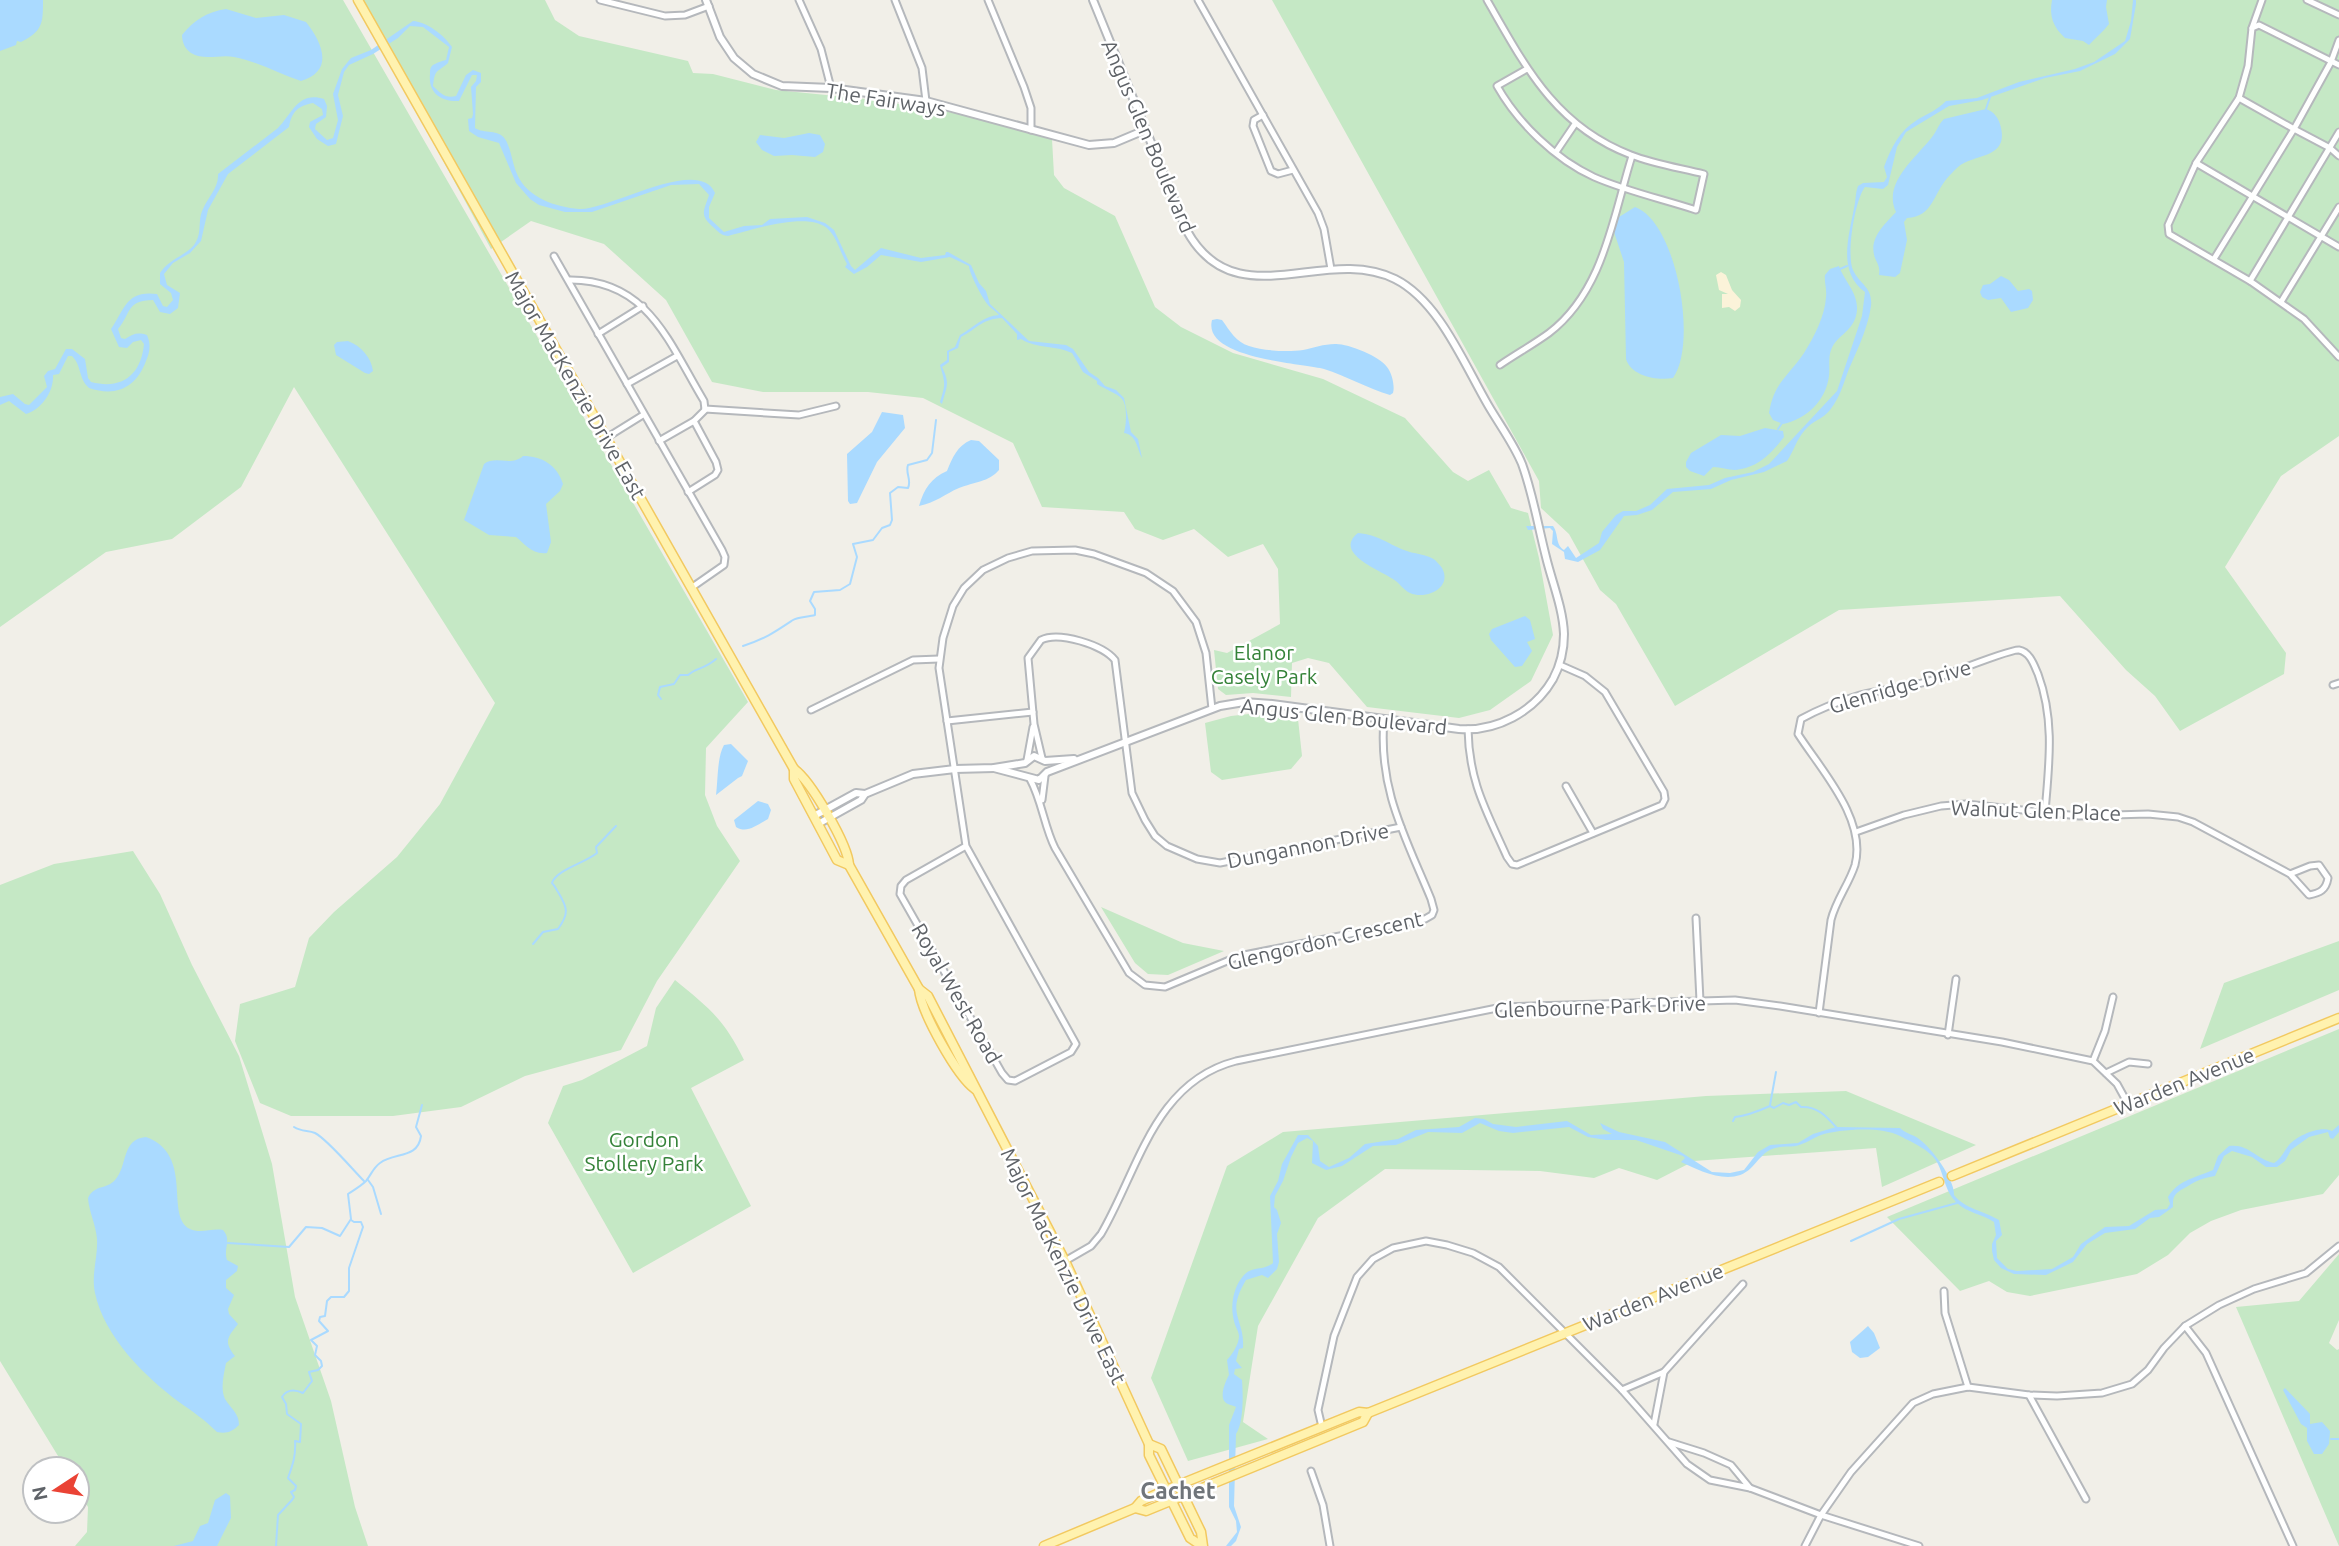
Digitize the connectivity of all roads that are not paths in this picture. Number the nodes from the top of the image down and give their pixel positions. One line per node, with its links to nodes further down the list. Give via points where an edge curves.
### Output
1 (358, 0): 55 (main road, Major MacKenzie Drive East)
2 (600, 0): 11 (street, via 665,16 685,15)
3 (799, 0): 18 (street, via 821,49)
4 (895, 0): 20 (street, via 922,68)
5 (988, 0): 24 (street, via 1031,108)
6 (1093, 0): 25 (street, Angus Glen Boulevard)
7 (1198, 0): 21 (street)
8 (1487, 0): 17 (street)
9 (2262, 0): 13 (street)
10 (2307, 0): 12 (street)
11 (708, 3): 18 (street, The Fairways, via 728,49 753,74 782,86)
12 (2339, 15)
13 (2252, 28): 15 (street, via 2259,24); 19 (street)
14 (2339, 40): 15 (street)
15 (2331, 62): 16 (street); 23 (street)
16 (2339, 65)
17 (1527, 69): 22 (street); 28 (street, via 1497,86 1533,132)
18 (831, 88): 20 (street, The Fairways)
19 (2239, 98): 23 (street); 31 (street)
20 (926, 101): 24 (street, The Fairways)
21 (1263, 115): 32 (street); 32 (street, via 1253,126 1271,171)
22 (1575, 124): 28 (street); 29 (street)
23 (2294, 129): 27 (street); 34 (street)
24 (1031, 130): 25 (street, The Fairways, via 1094,145 1114,143)
25 (1146, 130): 41 (street, Angus Glen Boulevard, via 1187,232 1211,260 1255,278)
26 (2339, 132): 27 (street)
27 (2330, 148): 30 (street); 36 (street)
28 (1556, 152): 33 (street, via 1592,176)
29 (1632, 156): 33 (street); 33 (street, via 1704,174 1696,210)
30 (2339, 156)
31 (2196, 163): 34 (street); 40 (street, via 2168,225 2169,234)
32 (1293, 170): 41 (street, via 1321,221)
33 (1622, 187): 49 (street, via 1606,245 1578,301 1551,331)
34 (2253, 195): 36 (street); 40 (street)
35 (2339, 207): 37 (street)
36 (2289, 216): 37 (street); 43 (street)
37 (2321, 236): 38 (street); 44 (street)
38 (2339, 247)
39 (554, 256): 42 (street)
40 (2214, 259): 43 (street)
41 (1331, 269): 60 (street, Angus Glen Boulevard, via 1363,269 1384,275 1405,285 1432,310 1520,459 1563,625)
42 (569, 280): 45 (street, via 605,284); 46 (street)
43 (2250, 281): 44 (street)
44 (2281, 302): 48 (street)
45 (643, 306): 46 (street); 47 (street)
46 (598, 334): 50 (street)
47 (677, 356): 50 (street); 52 (street)
48 (2339, 357)
49 (1500, 365)
50 (628, 384): 53 (street)
51 (836, 406): 52 (street, via 799,415)
52 (705, 409): 54 (street)
53 (643, 415): 55 (street); 56 (street)
54 (694, 421): 56 (street); 57 (street, via 718,470)
55 (606, 439): 58 (main road, Major MacKenzie Drive East)
56 (659, 440): 57 (street)
57 (688, 492): 58 (street, via 725,557 721,569)
58 (691, 588): 73 (main road, Major MacKenzie Drive East)
59 (939, 659): 61 (street, Royal West Road, via 953,606 978,574 1024,552 1075,550 1152,576 1182,602 1205,646); 62 (street, via 913,660); 65 (street, Royal West Road)
60 (1560, 665): 67 (street, Angus Glen Boulevard, via 1547,688 1527,708 1497,725); 84 (street, via 1605,692 1665,796 1659,807)
61 (1212, 709): 64 (street, Angus Glen Boulevard, via 1252,702); 68 (street, Angus Glen Boulevard)
62 (811, 710)
63 (1033, 712): 65 (street); 66 (street); 68 (street, via 1027,664 1031,652 1046,638 1065,637 1105,651 1115,660)
64 (1384, 719): 67 (street, Angus Glen Boulevard); 82 (street, Glengordon Crescent, via 1386,783)
65 (947, 721): 74 (street, Royal West Road)
66 (1034, 724): 69 (street); 71 (street)
67 (1468, 729): 84 (street, via 1474,782 1511,864)
68 (1127, 740): 70 (street, Angus Glen Boulevard); 82 (street, Dungannon Drive, via 1132,793 1150,830 1167,846 1202,861 1224,862)
69 (1044, 759): 70 (street, Angus Glen Boulevard); 71 (street, via 1034,756); 75 (street)
70 (1081, 759): 75 (street, Angus Glen Boulevard)
71 (1026, 761): 72 (street); 76 (street, via 1024,770)
72 (994, 768): 74 (street); 76 (street)
73 (794, 769): 80 (main road, Major MacKenzie Drive East, via 804,776); 81 (main road, Major MacKenzie Drive East, via 794,779)
74 (955, 769): 80 (street, via 913,774); 85 (street, Royal West Road)
75 (1046, 774): 76 (street, via 1040,780); 78 (street, Glengordon Crescent)
76 (1029, 778): 78 (street, Glengordon Crescent)
77 (1566, 786): 84 (street)
78 (1042, 803): 82 (street, Glengordon Crescent, via 1055,848 1129,973 1158,988 1239,956 1430,917 1434,910 1431,899)
79 (2045, 812): 83 (street, Walnut Glen Place, via 1941,806); 83 (street, Glenridge Drive, via 2049,712 2028,654 2011,650 1928,681 1861,695 1801,719 1798,734 1843,803); 87 (street, Walnut Glen Place, via 2178,817)
80 (826, 814): 81 (street); 86 (main road, Major MacKenzie Drive East, via 849,855)
81 (816, 820): 86 (main road, Major MacKenzie Drive East, via 837,860)
82 (1401, 827)
83 (1856, 832): 92 (street, Glenridge Drive, via 1856,861 1828,932)
84 (1593, 833)
85 (966, 846): 85 (street, Royal West Road, via 1076,1039 1071,1052 1018,1080 1005,1078 900,894 906,880)
86 (849, 865): 102 (main road, Major MacKenzie Drive East, via 919,989 934,1029 964,1081 975,1089)
87 (2290, 874): 87 (street, Walnut Glen Place, via 2319,865 2328,878 2326,887 2309,895)
88 (1696, 918): 91 (street)
89 (1956, 979): 94 (street)
90 (2113, 997): 95 (street)
91 (1700, 1001): 92 (street, Glenbourne Park Drive, via 1754,1002); 102 (street, Glenbourne Park Drive, via 1502,1007 1220,1065 1169,1104 1101,1234 1091,1246)
92 (1819, 1013): 94 (street, Glenbourne Park Drive)
93 (2339, 1018): 98 (main road, Warden Avenue)
94 (1948, 1034): 95 (street, Glenbourne Park Drive)
95 (2094, 1061): 97 (street)
96 (2148, 1065): 97 (street, via 2129,1062)
97 (2106, 1073): 98 (street)
98 (2128, 1104): 99 (main road, Warden Avenue)
99 (1952, 1176)
100 (1939, 1182): 106 (main road, Warden Avenue)
101 (2339, 1247): 105 (street, via 2306,1273 2242,1294)
102 (1065, 1261): 115 (main road, Major MacKenzie Drive East)
103 (1743, 1284): 107 (street)
104 (1944, 1291): 108 (street, via 1945,1314)
105 (2185, 1326): 110 (street, via 2132,1384 2102,1393); 130 (street, via 2206,1353)
106 (1565, 1332): 109 (street); 111 (main road, Warden Avenue); 113 (street, via 1499,1267 1473,1253 1426,1241 1393,1248 1373,1259 1357,1277 1334,1336 1318,1410)
107 (1664, 1372): 109 (street); 112 (street)
108 (1968, 1387): 110 (street); 124 (street, via 1933,1394 1913,1404 1851,1472)
109 (1622, 1390): 112 (street)
110 (2029, 1395): 121 (street)
111 (1368, 1413): 113 (main road, Warden Avenue, via 1359,1412); 120 (main road, Warden Avenue, via 1363,1422)
112 (1654, 1424): 114 (street)
113 (1322, 1427): 117 (main road, Warden Avenue)
114 (1666, 1441): 118 (street, via 1731,1465); 118 (street, via 1710,1480)
115 (1149, 1444): 117 (main road, Major MacKenzie Drive East, via 1160,1449); 119 (main road, Major MacKenzie Drive East, via 1149,1455)
116 (1311, 1471): 127 (street)
117 (1178, 1485): 119 (main road, Warden Avenue); 120 (main road, Major MacKenzie Drive East)
118 (1750, 1488): 124 (street)
119 (1166, 1490): 122 (main road, Major MacKenzie Drive East); 123 (main road, Warden Avenue)
120 (1183, 1496): 122 (main road, Warden Avenue); 126 (main road, Major MacKenzie Drive East, via 1201,1532)
121 (2086, 1499)
122 (1172, 1501): 123 (main road, Warden Avenue, via 1146,1511); 126 (main road, Major MacKenzie Drive East, via 1190,1538)
123 (1135, 1508): 125 (main road, Warden Avenue)
124 (1821, 1515): 128 (street); 129 (street)
125 (1044, 1546)
126 (1202, 1546)
127 (1330, 1546)
128 (1805, 1546)
129 (1919, 1546)
130 (2293, 1546)

